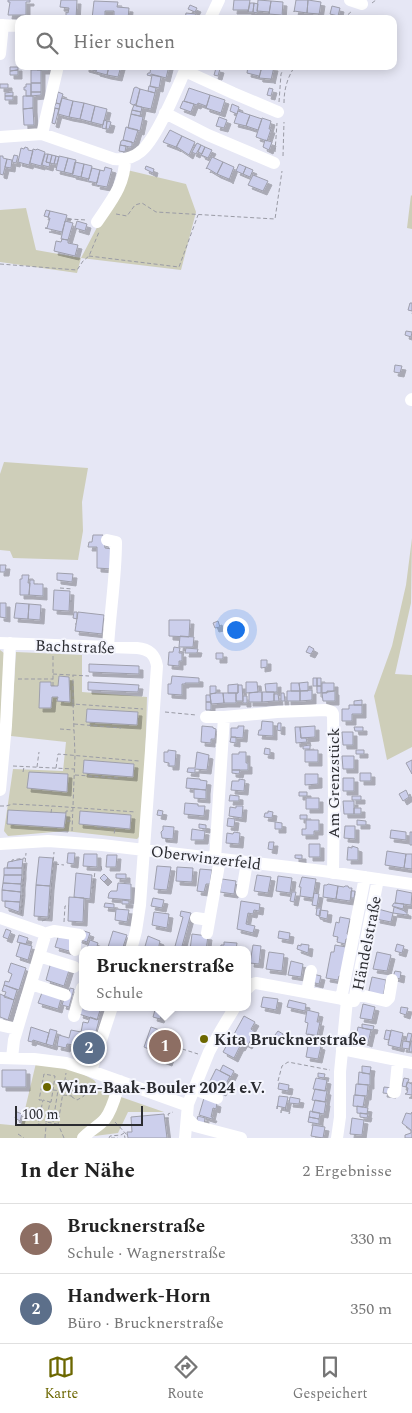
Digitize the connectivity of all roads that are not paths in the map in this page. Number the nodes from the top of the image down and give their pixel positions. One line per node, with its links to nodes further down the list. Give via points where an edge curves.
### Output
1 (219, 0): 2 (street)
2 (212, 15)
3 (2, 25): 4 (street); 5 (street)
4 (15, 26)
5 (0, 54)
6 (57, 70): 11 (street)
7 (186, 70): 10 (street)
8 (188, 70): 9 (street)
9 (278, 112)
10 (165, 113): 13 (street, via 145,148); 14 (street)
11 (42, 134): 12 (street); 13 (street, via 114,159)
12 (0, 137)
13 (125, 159): 15 (street, via 120,189)
14 (274, 163)
15 (100, 218)
16 (107, 540): 18 (street, via 116,542)
17 (5, 643): 18 (street, Bachstraße); 21 (street, via 8,679)
18 (108, 647): 24 (street, Bachstraße, via 150,651 156,659 148,710)
19 (206, 717): 20 (street)
20 (224, 718): 25 (street); 27 (street, Am Grenzstück, via 277,712 332,712)
21 (2, 751): 22 (street)
22 (0, 790)
23 (0, 844): 24 (street, Oberwinzerfeld, via 54,841)
24 (144, 850): 25 (street, Oberwinzerfeld, via 169,845); 35 (street, via 138,920)
25 (217, 859): 26 (street, Oberwinzerfeld); 33 (street, via 203,919)
26 (247, 862): 27 (street, Oberwinzerfeld); 31 (street)
27 (333, 873): 28 (street, Oberwinzerfeld)
28 (365, 877): 29 (street, Oberwinzerfeld); 46 (street, Händelstraße)
29 (378, 879): 30 (street, Oberwinzerfeld); 46 (street, Händelstraße)
30 (412, 884)
31 (242, 892)
32 (0, 918): 34 (street)
33 (207, 933)
34 (42, 934): 36 (street, via 54,931 78,935); 37 (street)
35 (132, 946)
36 (75, 950)
37 (39, 956): 38 (street); 41 (street)
38 (74, 967)
39 (311, 971): 43 (street)
40 (392, 980): 46 (street, via 386,1000)
41 (31, 984): 44 (street); 51 (street)
42 (251, 984): 43 (street)
43 (307, 992): 46 (street)
44 (65, 995)
45 (79, 998): 49 (street)
46 (348, 998): 53 (street, Händelstraße)
47 (111, 1011): 58 (street)
48 (233, 1011): 60 (street, via 209,1052)
49 (74, 1016)
50 (0, 1025): 51 (street)
51 (17, 1030): 54 (street)
52 (61, 1048): 56 (street)
53 (342, 1050): 55 (street); 68 (street, Händelstraße)
54 (6, 1058): 56 (street)
55 (398, 1061): 57 (street); 61 (street, via 396,1092)
56 (58, 1062): 58 (street)
57 (412, 1063)
58 (91, 1071): 59 (street)
59 (123, 1080): 63 (street); 65 (street, via 108,1114)
60 (194, 1089): 62 (street); 63 (street)
61 (392, 1092)
62 (217, 1098)
63 (188, 1104): 64 (street)
64 (192, 1119): 66 (street); 67 (street, via 195,1126)
65 (83, 1138)
66 (185, 1138)
67 (241, 1138)
68 (337, 1138)

